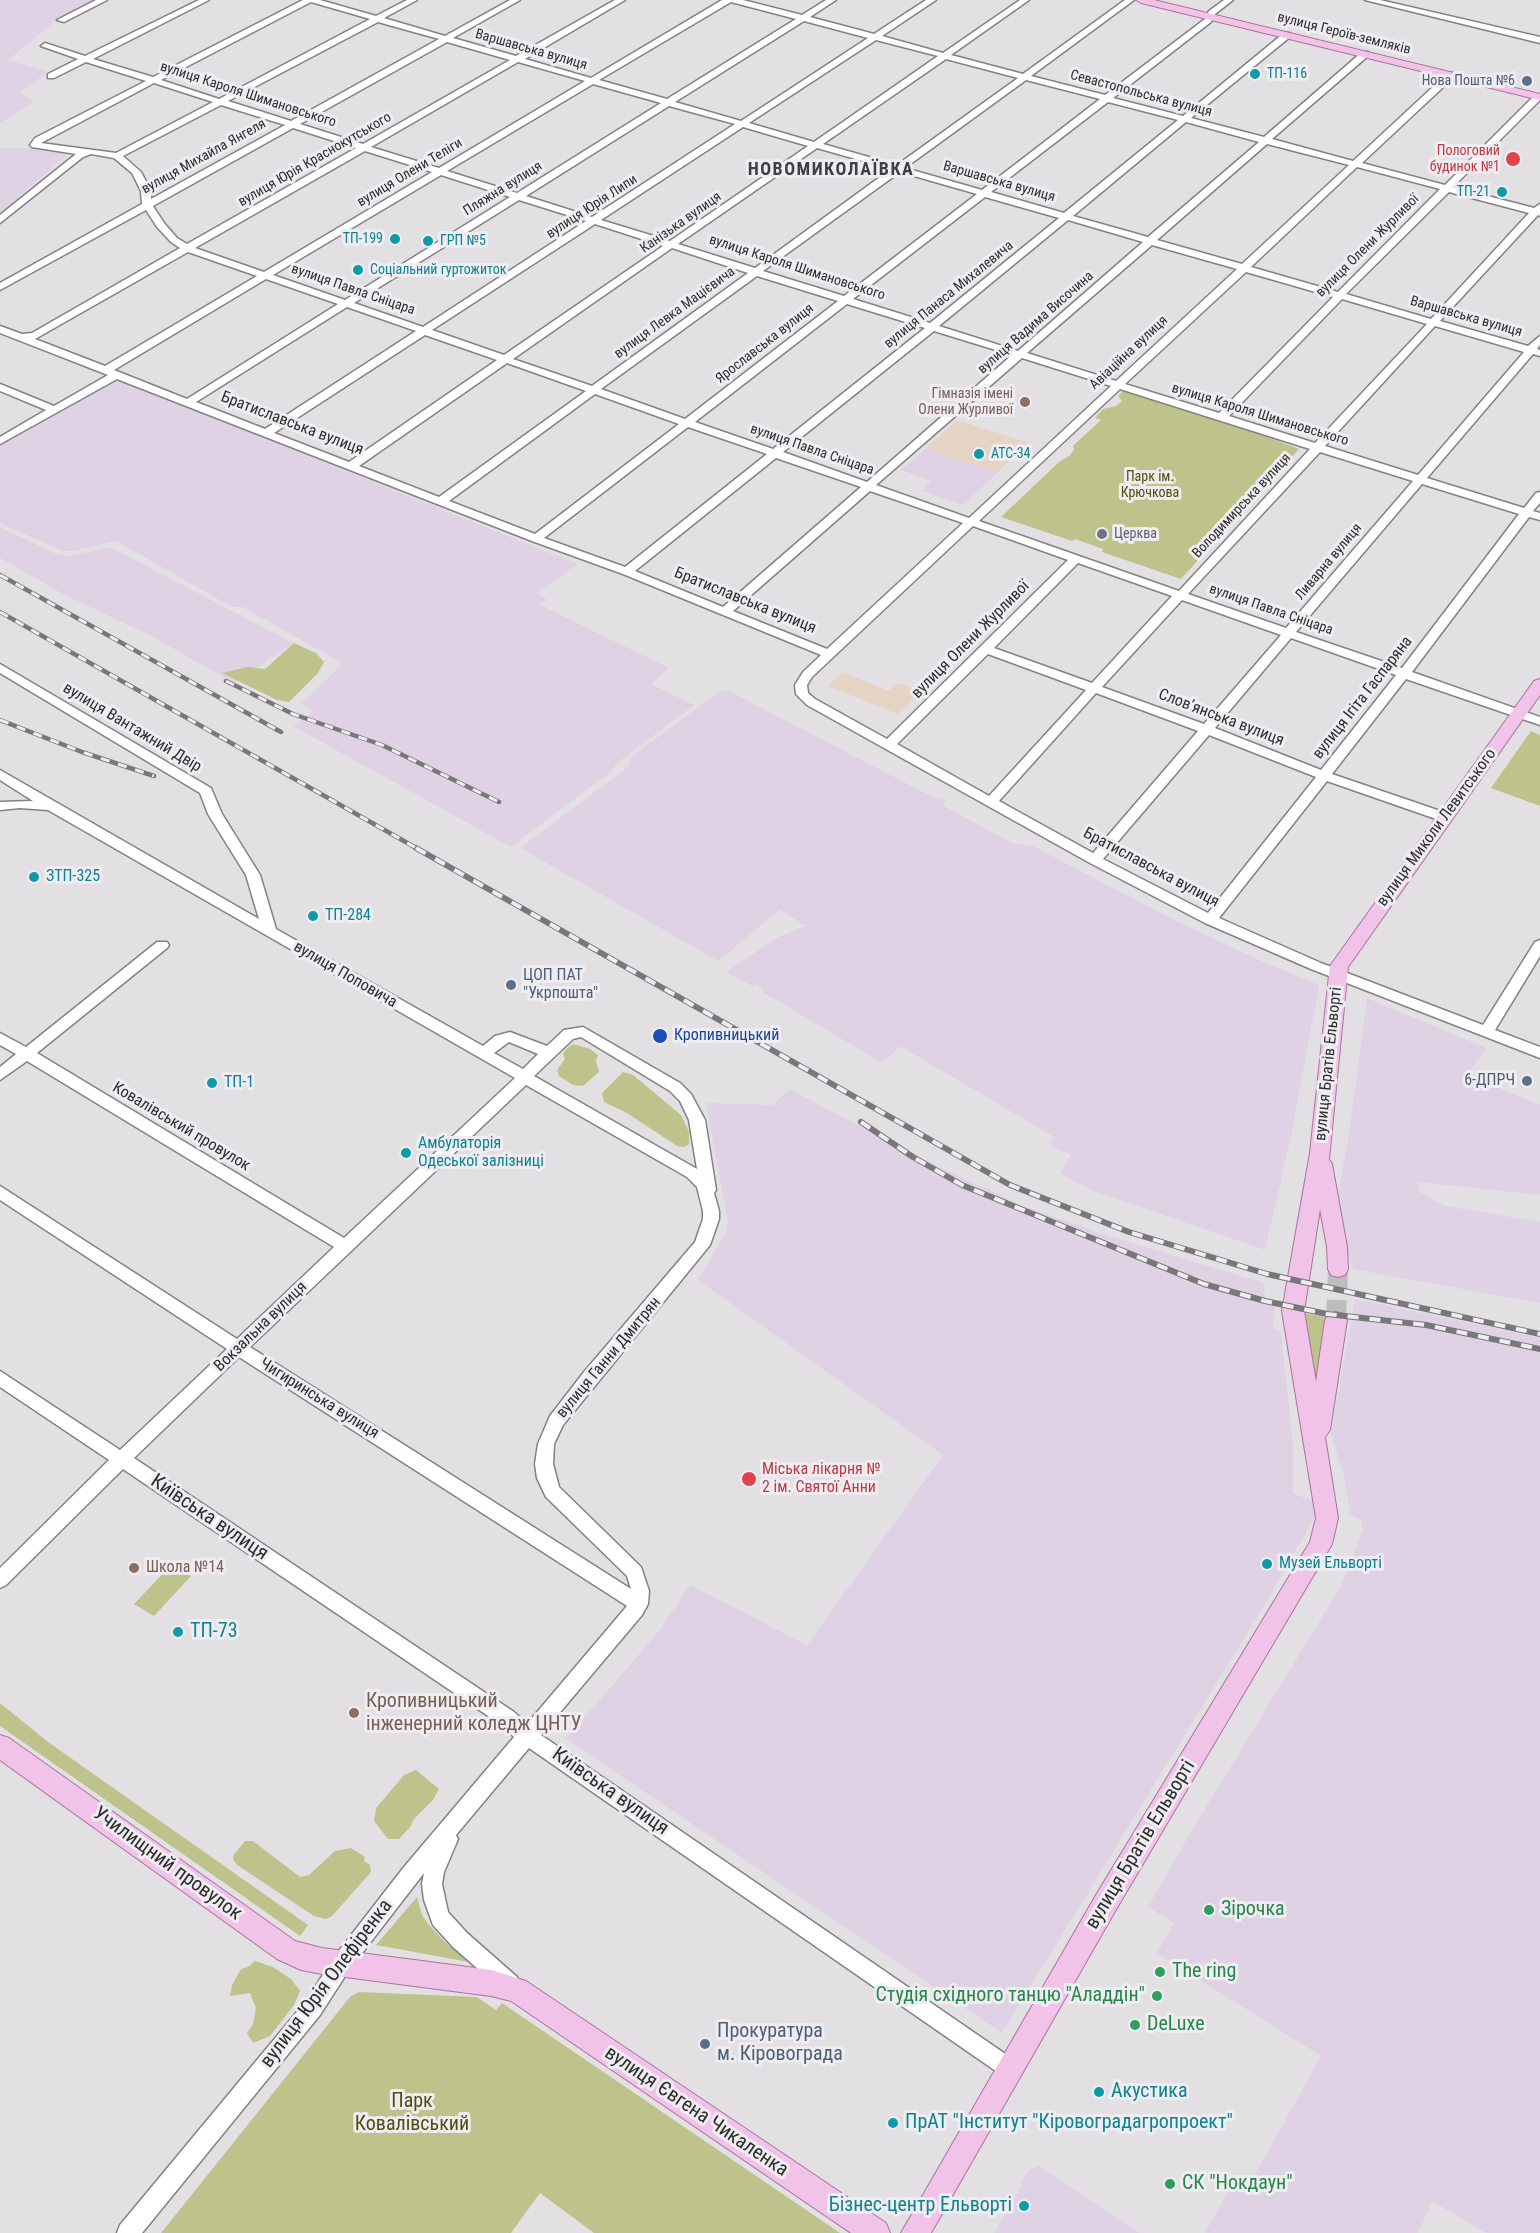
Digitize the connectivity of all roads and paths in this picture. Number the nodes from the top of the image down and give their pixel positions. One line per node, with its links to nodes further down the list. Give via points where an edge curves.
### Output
1 (103, 0): 19 (street)
2 (205, 0): 27 (street)
3 (310, 0): 18 (street, Варшавська вулиця); 32 (street)
4 (413, 0): 18 (street)
5 (516, 0): 22 (street, вулиця Михайла Янгеля)
6 (621, 0): 28 (street, вулиця Юрія Краснокутського)
7 (728, 0): 33 (street, вулиця Олени Теліги)
8 (734, 0): 17 (street, Севастопольська вулиця)
9 (832, 0): 17 (street, Пляжна вулиця)
10 (932, 0): 21 (street, вулиця Юрія Липи)
11 (1025, 0): 26 (street, Канізька вулиця)
12 (1130, 0): 31 (street, вулиця Левка Мацієвича)
13 (1141, 0): 16 (main road, вулиця Героїв-земляків)
14 (1229, 0): 16 (street, Ярославська вулиця)
15 (1369, 0): 23 (street)
16 (1210, 17): 20 (main road, вулиця Героїв-земляків); 35 (street, Ярославська вулиця)
17 (803, 18): 21 (street, Севастопольська вулиця); 37 (street, Пляжна вулиця)
18 (376, 19): 22 (street, Варшавська вулиця); 36 (street)
19 (60, 20)
20 (1287, 35): 25 (main road, вулиця Героїв-земляків); 38 (street, вулиця Панаса Михалевича)
21 (875, 38): 26 (street, Севастопольська вулиця); 40 (street, вулиця Юрія Липи)
22 (444, 39): 28 (street, Варшавська вулиця); 39 (street, вулиця Михайла Янгеля)
23 (1540, 40)
24 (45, 46): 27 (street, вулиця Кароля Шимановського)
25 (1365, 54): 29 (main road, вулиця Героїв-земляків); 41 (street, вулиця Вадима Височина)
26 (945, 56): 31 (street, Севастопольська вулиця); 42 (street, Канізька вулиця)
27 (86, 58): 30 (street); 32 (street, вулиця Кароля Шимановського)
28 (517, 60): 33 (street, Варшавська вулиця); 43 (street, вулиця Юрія Краснокутського)
29 (1451, 75): 34 (main road, вулиця Героїв-земляків); 46 (street, Авіаційна вулиця)
30 (51, 76)
31 (1024, 77): 35 (street, Севастопольська вулиця); 47 (street, вулиця Левка Мацієвича)
32 (152, 80): 36 (street, вулиця Кароля Шимановського); 44 (street, via 35,145)
33 (592, 81): 37 (street, Варшавська вулиця); 48 (street, вулиця Олени Теліги)
34 (1539, 97): 49 (street, вулиця Олени Журливої)
35 (1106, 99): 38 (street, Севастопольська вулиця); 50 (street, Ярославська вулиця)
36 (221, 102): 39 (street, вулиця Кароля Шимановського); 45 (street)
37 (668, 103): 40 (street, Варшавська вулиця); 51 (street, Пляжна вулиця)
38 (1185, 120): 41 (street, Севастопольська вулиця); 54 (street, вулиця Панаса Михалевича)
39 (290, 124): 43 (street, вулиця Кароля Шимановського); 52 (street, вулиця Михайла Янгеля)
40 (743, 124): 42 (street, Варшавська вулиця); 56 (street, вулиця Юрія Липи)
41 (1265, 142): 46 (street, Севастопольська вулиця); 57 (street, вулиця Вадима Височина)
42 (817, 145): 47 (street, Варшавська вулиця); 58 (street, Канізька вулиця)
43 (365, 147): 48 (street, вулиця Кароля Шимановського); 59 (street, вулиця Юрія Краснокутського)
44 (85, 152): 45 (street); 55 (street)
45 (117, 156): 52 (street, вулиця Павла Сніцара, via 136,172 146,191)
46 (1354, 164): 49 (street, Севастопольська вулиця); 60 (street, Авіаційна вулиця)
47 (897, 168): 50 (street, Варшавська вулиця); 61 (street, вулиця Левка Мацієвича)
48 (442, 171): 51 (street, вулиця Кароля Шимановського); 62 (street, вулиця Олени Теліги)
49 (1448, 188): 53 (street, Севастопольська вулиця); 64 (street, вулиця Олени Журливої)
50 (985, 193): 54 (street, Варшавська вулиця); 65 (street, Ярославська вулиця)
51 (517, 196): 56 (street, вулиця Кароля Шимановського); 66 (street, Пляжна вулиця)
52 (147, 204): 59 (street, вулиця Павла Сніцара, via 160,225); 63 (street, вулиця Михайла Янгеля)
53 (1538, 211): 67 (street, Володимирська вулиця)
54 (1068, 216): 57 (street, Варшавська вулиця); 68 (street, вулиця Панаса Михалевича)
55 (0, 220)
56 (595, 220): 58 (street, вулиця Кароля Шимановського); 70 (street, вулиця Юрія Липи)
57 (1150, 239): 60 (street, Варшавська вулиця); 74 (street, вулиця Вадима Височина)
58 (673, 245): 61 (street, вулиця Кароля Шимановського); 75 (street, Канізька вулиця)
59 (187, 248): 62 (street, вулиця Павла Сніцара); 71 (street, вулиця Юрія Краснокутського, via 34,336)
60 (1244, 266): 64 (street, Варшавська вулиця); 77 (street, Авіаційна вулиця)
61 (756, 272): 65 (street, вулиця Кароля Шимановського); 79 (street, вулиця Левка Мацієвича)
62 (267, 275): 66 (street, вулиця Павла Сніцара); 76 (street, вулиця Олени Теліги)
63 (0, 287)
64 (1341, 294): 67 (street, Варшавська вулиця); 82 (street, вулиця Олени Журливої)
65 (845, 300): 68 (street, вулиця Кароля Шимановського); 83 (street, Ярославська вулиця)
66 (347, 303): 70 (street, вулиця Павла Сніцара); 80 (street, Пляжна вулиця)
67 (1433, 321): 73 (street, Варшавська вулиця); 86 (street, Володимирська вулиця)
68 (932, 327): 74 (street, вулиця Кароля Шимановського); 87 (street, вулиця Панаса Михалевича)
69 (0, 329): 71 (street, Братиславська вулиця)
70 (426, 331): 75 (street, вулиця Павла Сніцара); 84 (street, вулиця Юрія Липи)
71 (21, 337): 76 (street, Братиславська вулиця)
72 (1540, 339): 73 (street, Ливарна вулиця)
73 (1535, 351): 89 (street, Ливарна вулиця)
74 (1020, 355): 77 (street, вулиця Кароля Шимановського); 90 (street, вулиця Вадима Височина)
75 (505, 359): 79 (street, вулиця Павла Сніцара); 88 (street, Канізька вулиця)
76 (111, 373): 80 (street, Братиславська вулиця); 81 (street, вулиця Олени Теліги)
77 (1117, 386): 82 (street, вулиця Кароля Шимановського); 95 (street, Авіаційна вулиця)
78 (0, 387): 81 (street)
79 (593, 389): 83 (street, вулиця Павла Сніцара); 92 (street, вулиця Левка Мацієвича)
80 (189, 402): 84 (street, Братиславська вулиця)
81 (55, 410): 85 (street, вулиця Олени Теліги)
82 (1221, 418): 86 (street, вулиця Кароля Шимановського)
83 (686, 422): 87 (street, вулиця Павла Сніцара); 96 (street, Ярославська вулиця)
84 (265, 434): 88 (street, Братиславська вулиця)
85 (1, 440)
86 (1316, 448): 89 (street, вулиця Кароля Шимановського); 99 (street, Володимирська вулиця)
87 (776, 453): 90 (street, вулиця Павла Сніцара); 98 (street, вулиця Панаса Михалевича)
88 (351, 466): 92 (street, Братиславська вулиця)
89 (1419, 479): 93 (street, вулиця Кароля Шимановського); 101 (street, Ливарна вулиця)
90 (870, 486): 95 (street, вулиця Павла Сніцара); 100 (street, вулиця Вадима Височина)
91 (1540, 495): 93 (street, вулиця Ігіта Гаспаряна)
92 (441, 501): 96 (street, Братиславська вулиця)
93 (1526, 513): 94 (street, вулиця Кароля Шимановського); 105 (street, вулиця Ігіта Гаспаряна)
94 (1540, 517)
95 (970, 522): 97 (street, вулиця Павла Сніцара); 103 (street, Авіаційна вулиця)
96 (536, 539): 98 (street, Братиславська вулиця)
97 (1076, 558): 99 (street, вулиця Павла Сніцара); 102 (street, вулиця Олени Журливої)
98 (627, 572): 100 (street, Братиславська вулиця)
99 (1181, 595): 101 (street, вулиця Павла Сніцара); 107 (street, Володимирська вулиця)
100 (725, 611): 103 (street, Братиславська вулиця)
101 (1289, 633): 105 (street, вулиця Павла Сніцара); 110 (street, Ливарна вулиця)
102 (986, 649): 107 (street, Словʼянська вулиця); 111 (street, вулиця Олени Журливої)
103 (829, 654): 111 (street, Братиславська вулиця, via 804,680 802,694)
104 (0, 668): 120 (street, вулиця Вантажний Двір, via 206,791 215,814 253,876)
105 (1405, 672): 108 (street, вулиця Павла Сніцара); 113 (street, вулиця Ігіта Гаспаряна)
106 (1540, 684): 108 (main road, вулиця Миколи Левитського)
107 (1094, 689): 110 (street, Словʼянська вулиця); 114 (street, Володимирська вулиця)
108 (1519, 714): 109 (street, вулиця Павла Сніцара); 117 (main road, вулиця Миколи Левитського)
109 (1540, 721)
110 (1208, 730): 113 (street, Словʼянська вулиця); 118 (street, Ливарна вулиця)
111 (889, 745): 114 (street, Братиславська вулиця)
112 (0, 774): 116 (street, вулиця Поповича)
113 (1323, 775): 117 (street, Словʼянська вулиця); 119 (street, вулиця Ігіта Гаспаряна)
114 (992, 801): 118 (street, Братиславська вулиця)
115 (0, 806): 116 (street)
116 (51, 806): 120 (street, вулиця Поповича)
117 (1444, 817): 123 (main road, вулиця Миколи Левитського, via 1344,958)
118 (1095, 860): 119 (street, Братиславська вулиця)
119 (1210, 920): 123 (street, Братиславська вулиця)
120 (270, 932): 128 (street, вулиця Поповича)
121 (162, 945): 129 (street)
122 (1540, 946): 124 (street)
123 (1338, 975): 124 (street, Братиславська вулиця); 132 (main road, вулиця Братів Ельворті)
124 (1486, 1032): 127 (street, Братиславська вулиця)
125 (0, 1038): 129 (street, Ковалівський провулок)
126 (549, 1053): 128 (street, via 510,1037); 131 (street, Вокзальна вулиця); 134 (street, вулиця Ганни Дмитрян, via 569,1034 583,1032 675,1087 686,1098 697,1120)
127 (1540, 1053)
128 (483, 1054): 131 (street, вулиця Поповича)
129 (25, 1055): 130 (street); 135 (street, Ковалівський провулок)
130 (0, 1075)
131 (524, 1077): 134 (street, вулиця Поповича, via 692,1173); 135 (street, Вокзальна вулиця)
132 (1320, 1153): 136 (main road, вулиця Братів Ельворті); 140 (main road, вулиця Братів Ельворті, via 1293,1311)
133 (0, 1192): 138 (street, Чигиринська вулиця)
134 (708, 1193): 143 (street, вулиця Ганни Дмитрян, via 711,1219 702,1245 555,1421 546,1444 545,1471 552,1492 635,1572)
135 (345, 1246): 138 (street, Вокзальна вулиця)
136 (1338, 1269)
137 (1336, 1320): 140 (main road, вулиця Братів Ельворті)
138 (240, 1349): 141 (street, Вокзальна вулиця); 143 (street, Чигиринська вулиця)
139 (0, 1378): 141 (street, Київська вулиця)
140 (1316, 1447): 149 (main road, вулиця Братів Ельворті, via 1327,1518 1321,1544)
141 (122, 1459): 142 (street, Вокзальна вулиця); 144 (street, Київська вулиця, via 507,1718)
142 (0, 1580)
143 (639, 1604): 144 (street)
144 (527, 1736): 146 (street, вулиця Юрія Олефіренка); 149 (street, Київська вулиця)
145 (0, 1746): 147 (main road, Училищний провулок, via 286,1950 301,1957)
146 (458, 1819): 147 (street, вулиця Юрія Олефіренка); 148 (street, вулиця Євгена Чикаленка, via 434,1872 434,1900 440,1918)
147 (342, 1963): 148 (main road, вулиця Євгена Чикаленка); 150 (street, вулиця Юрія Олефіренка, via 313,2008)
148 (517, 1990): 151 (main road, вулиця Євгена Чикаленка)
149 (1010, 2069): 152 (main road, вулиця Братів Ельворті)
150 (128, 2233)
151 (876, 2233)
152 (915, 2233)

